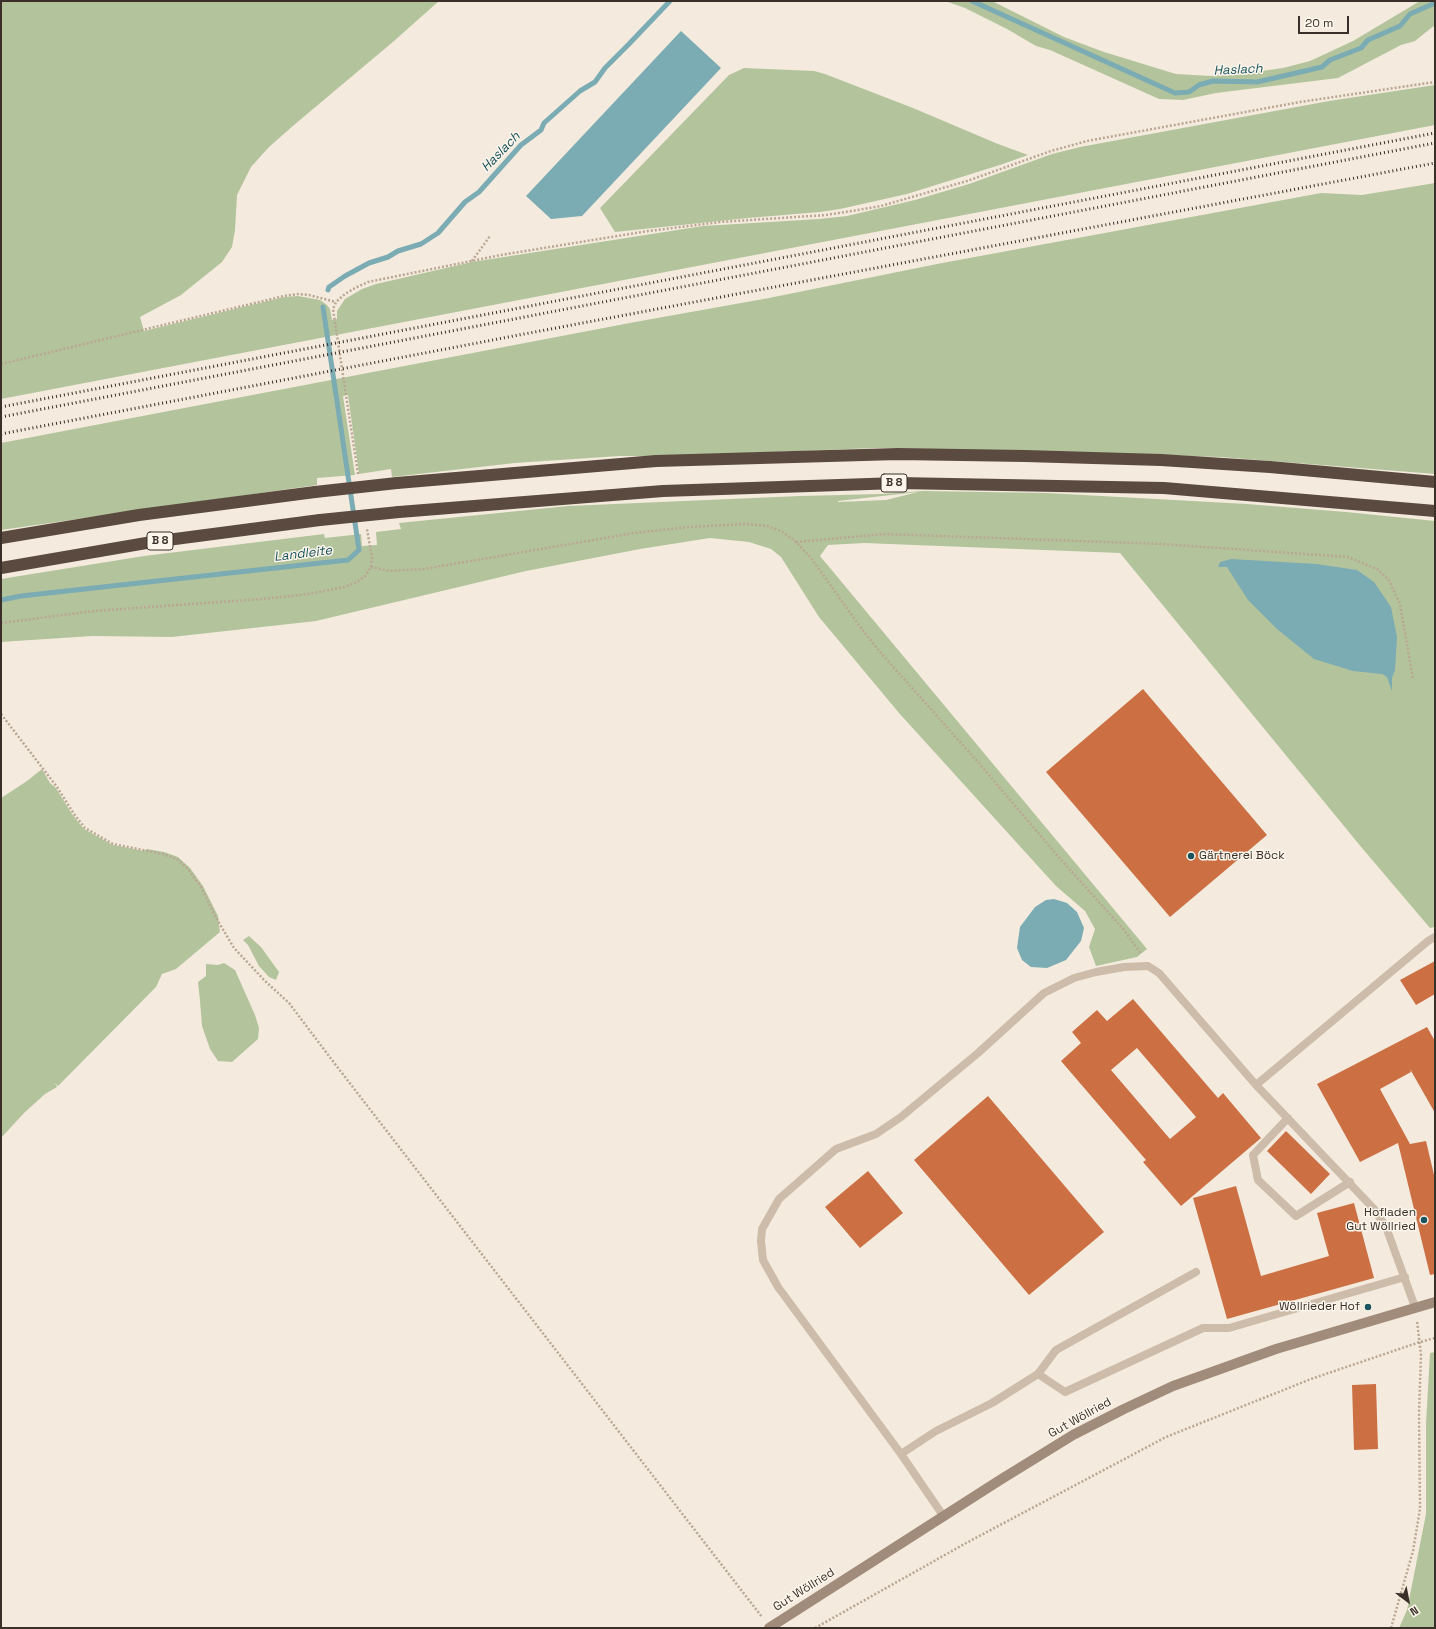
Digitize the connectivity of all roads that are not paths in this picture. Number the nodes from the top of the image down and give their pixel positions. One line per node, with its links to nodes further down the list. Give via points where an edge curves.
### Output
1 (1435, 482): 3 (highway, B 8, bridge, via 1161,460 1025,456 898,454 656,461 315,492 140,515)
2 (1435, 511): 4 (highway, B 8, bridge, via 1164,488 898,483 664,491 320,520 152,542)
3 (1, 538)
4 (1, 568)
5 (1435, 937): 6 (lane)
6 (1256, 1085): 7 (lane); 14 (lane, via 1159,973 1148,966 1096,972 1074,978 1044,993 978,1053 901,1117 876,1134 836,1149 780,1198 762,1229 763,1260 778,1287)
7 (1288, 1118): 8 (lane); 8 (lane, via 1253,1155 1258,1180 1296,1216)
8 (1350, 1182): 10 (lane, via 1386,1227)
9 (1196, 1272): 13 (lane, via 1056,1350)
10 (1405, 1277): 12 (lane); 13 (lane, via 1229,1328 1203,1328 1065,1392)
11 (1435, 1302): 12 (street, Gut Wöllried)
12 (1415, 1308): 15 (street, Gut Wöllried, via 1276,1348 1173,1386 1073,1435)
13 (1038, 1374): 14 (lane, via 992,1403 936,1431)
14 (901, 1454): 15 (lane)
15 (944, 1517): 16 (street, Gut Wöllried)
16 (770, 1628)

